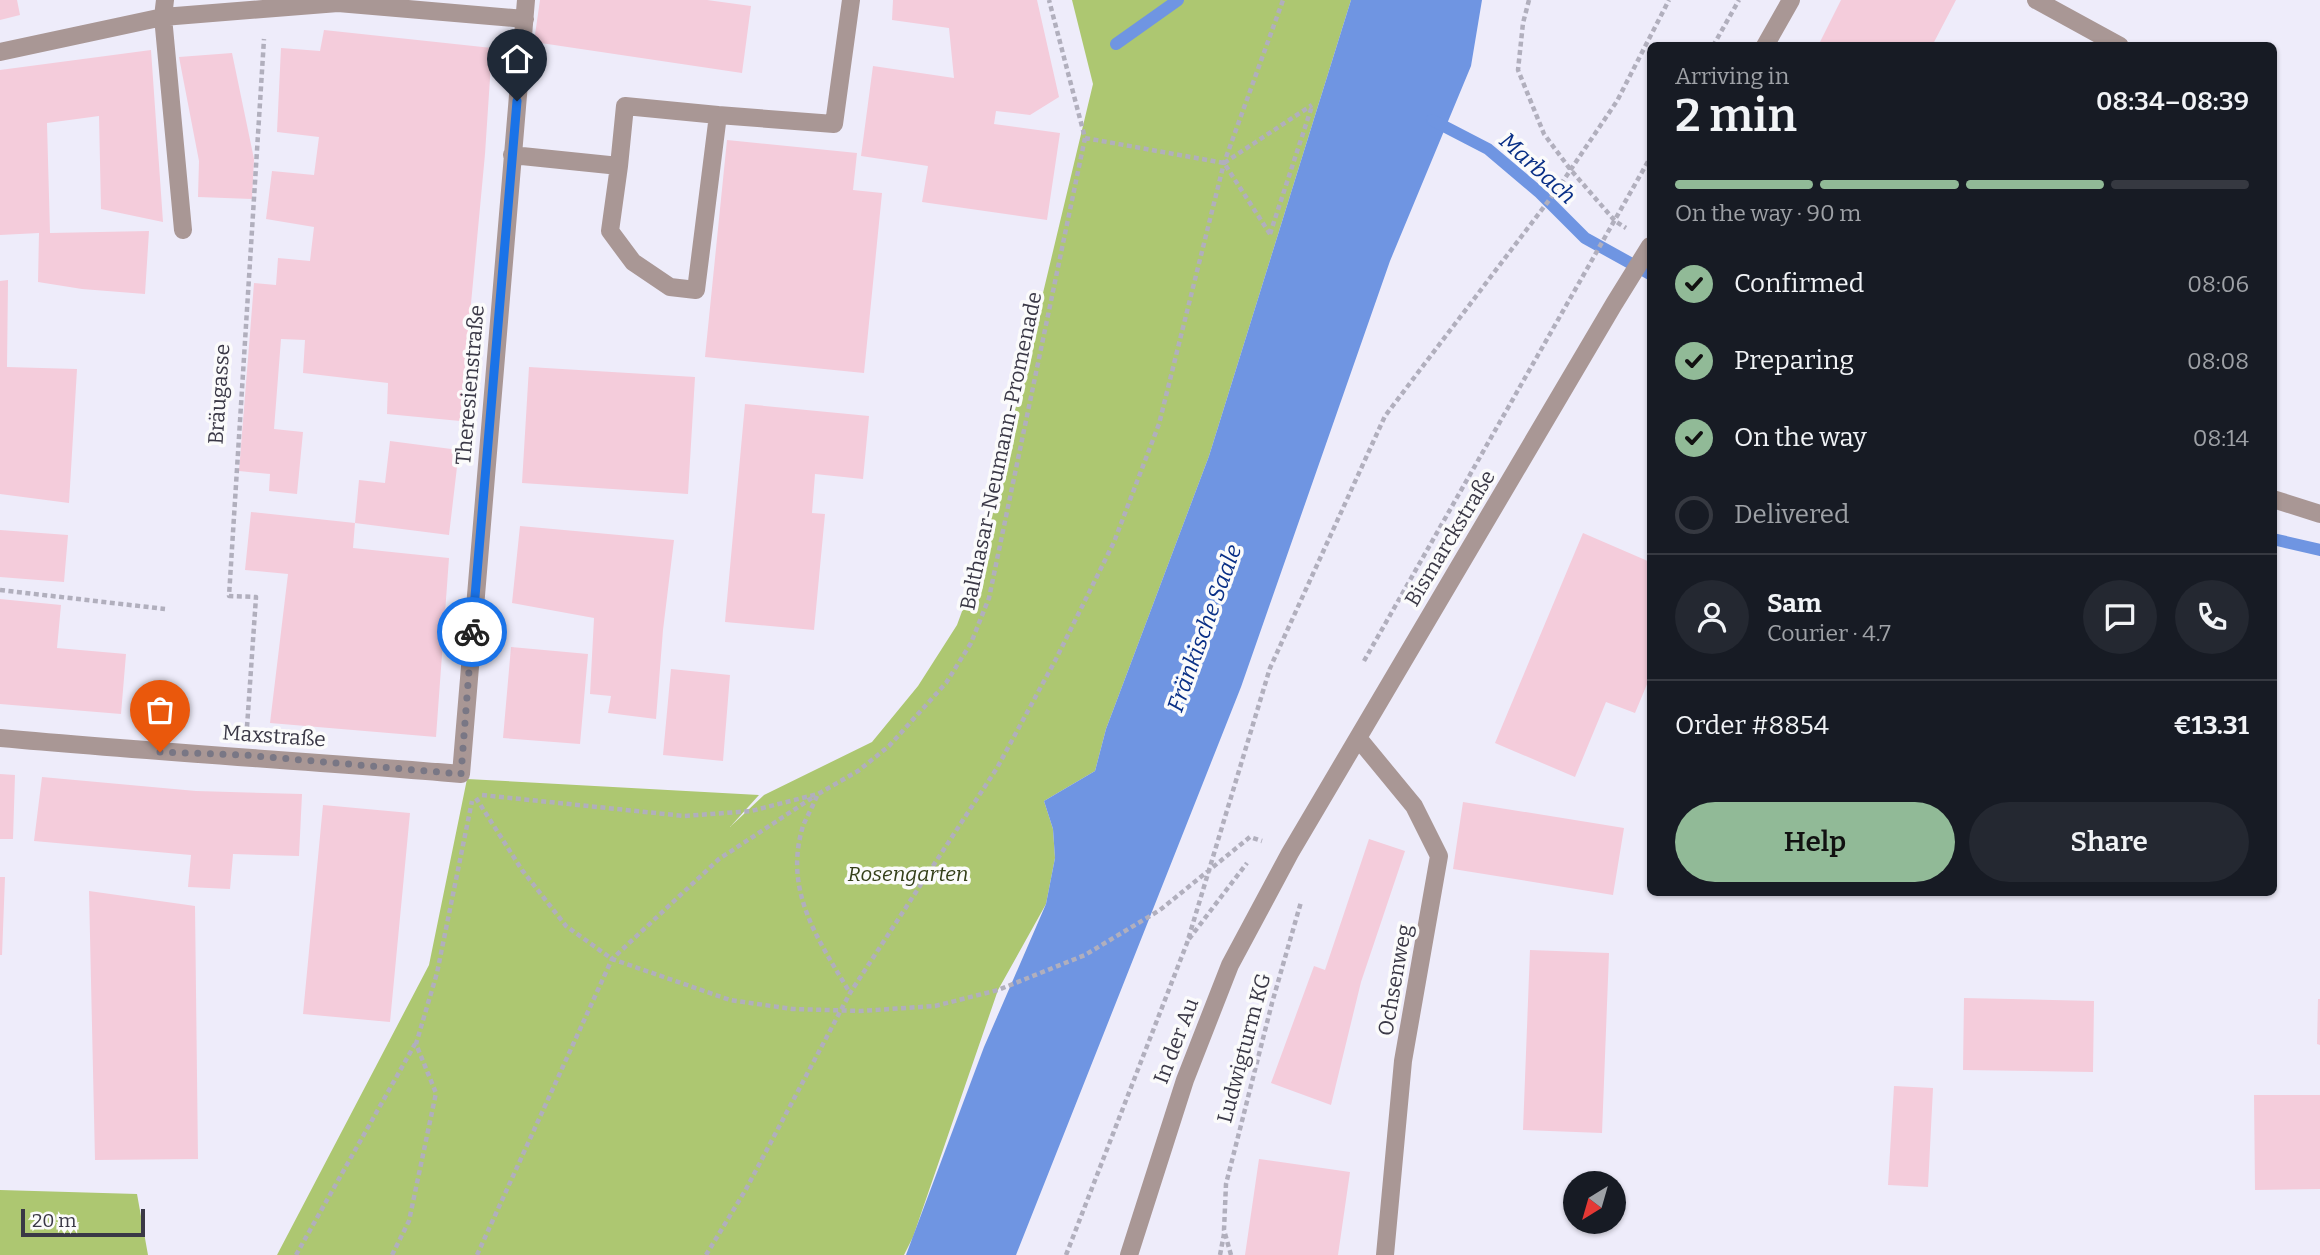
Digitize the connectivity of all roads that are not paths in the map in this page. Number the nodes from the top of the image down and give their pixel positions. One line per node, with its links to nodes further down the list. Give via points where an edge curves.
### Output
1 (526, 0): 6 (street, Theresienstraße)
2 (851, 0): 10 (street, via 834,124)
3 (1791, 0): 7 (street)
4 (2036, 0): 8 (street)
5 (164, 9): 6 (street, via 266,9 338,3); 9 (street); 13 (street)
6 (525, 19): 11 (street, Theresienstraße)
7 (1767, 42)
8 (2113, 42)
9 (0, 52)
10 (718, 116): 12 (street, via 625,106); 12 (street, via 696,290 670,287 633,262 610,231)
11 (512, 155): 12 (street); 19 (street, Theresienstraße)
12 (619, 166)
13 (183, 230)
14 (1647, 251): 18 (street, Bismarckstraße)
15 (2277, 500): 16 (street)
16 (2320, 514)
17 (0, 738): 19 (street, Maxstraße)
18 (1358, 738): 20 (street, Bismarckstraße); 22 (street, Ochsenweg, via 1414,806 1439,856 1404,1061)
19 (461, 774)
20 (1290, 853): 21 (street, In der Au, via 1230,965 1185,1080)
21 (1129, 1255)
22 (1385, 1255)

